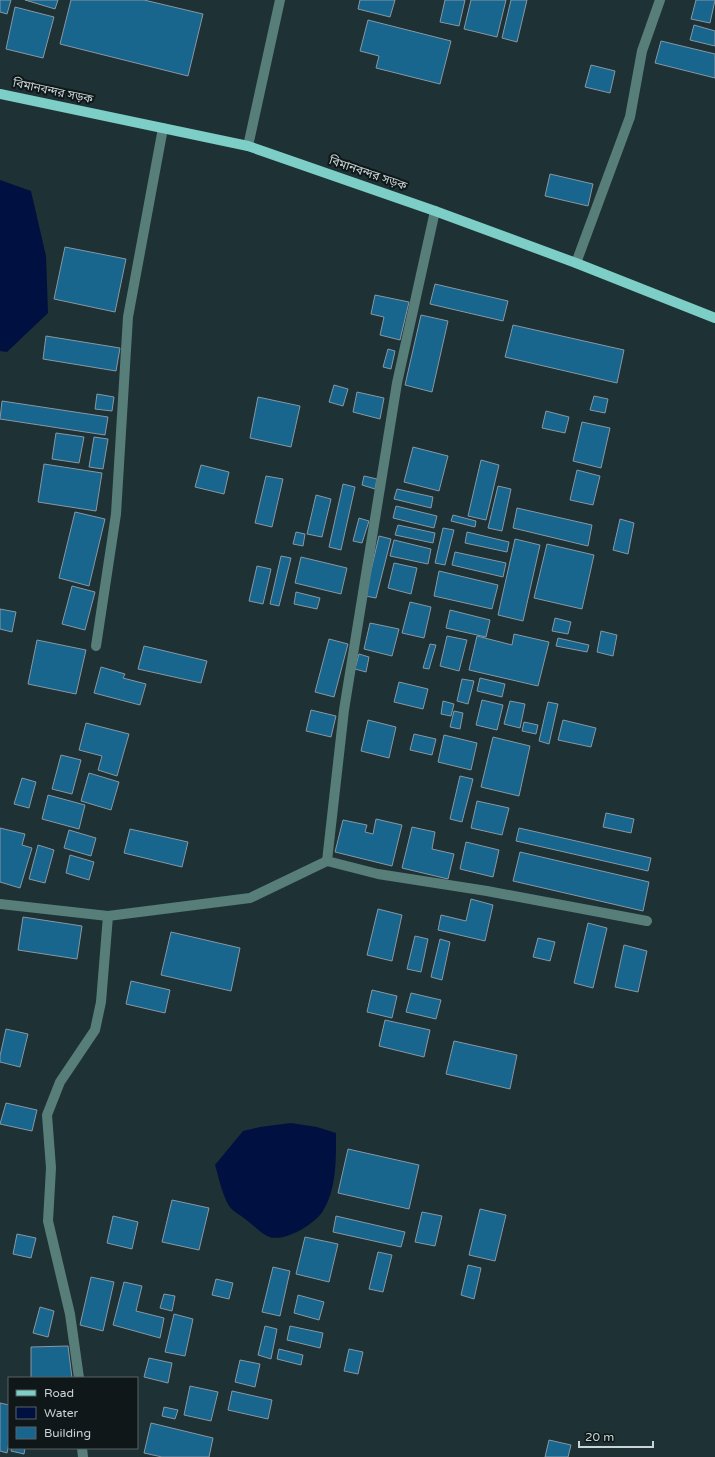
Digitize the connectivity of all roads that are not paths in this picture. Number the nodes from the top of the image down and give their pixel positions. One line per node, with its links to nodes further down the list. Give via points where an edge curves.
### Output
1 (280, 0): 5 (street)
2 (660, 0): 7 (street, via 642,51 630,117)
3 (0, 94): 4 (main road, বিমানবন্দর সড়ক)
4 (163, 128): 5 (main road, বিমানবন্দর সড়ক); 9 (street, via 128,317 116,514)
5 (248, 146): 6 (main road, বিমানবন্দর সড়ক)
6 (435, 211): 7 (main road, বিমানবন্দর সড়ক); 10 (street, via 397,383 344,710)
7 (576, 263): 8 (main road, বিমানবন্দর সড়ক)
8 (715, 318)
9 (96, 646)
10 (327, 860): 12 (street, via 250,898); 13 (street, via 378,874 487,891)
11 (0, 904): 12 (street)
12 (108, 916): 14 (street, via 101,1002 95,1030 60,1082 47,1115 50,1168 48,1221 70,1314)
13 (647, 921)
14 (79, 1377)

